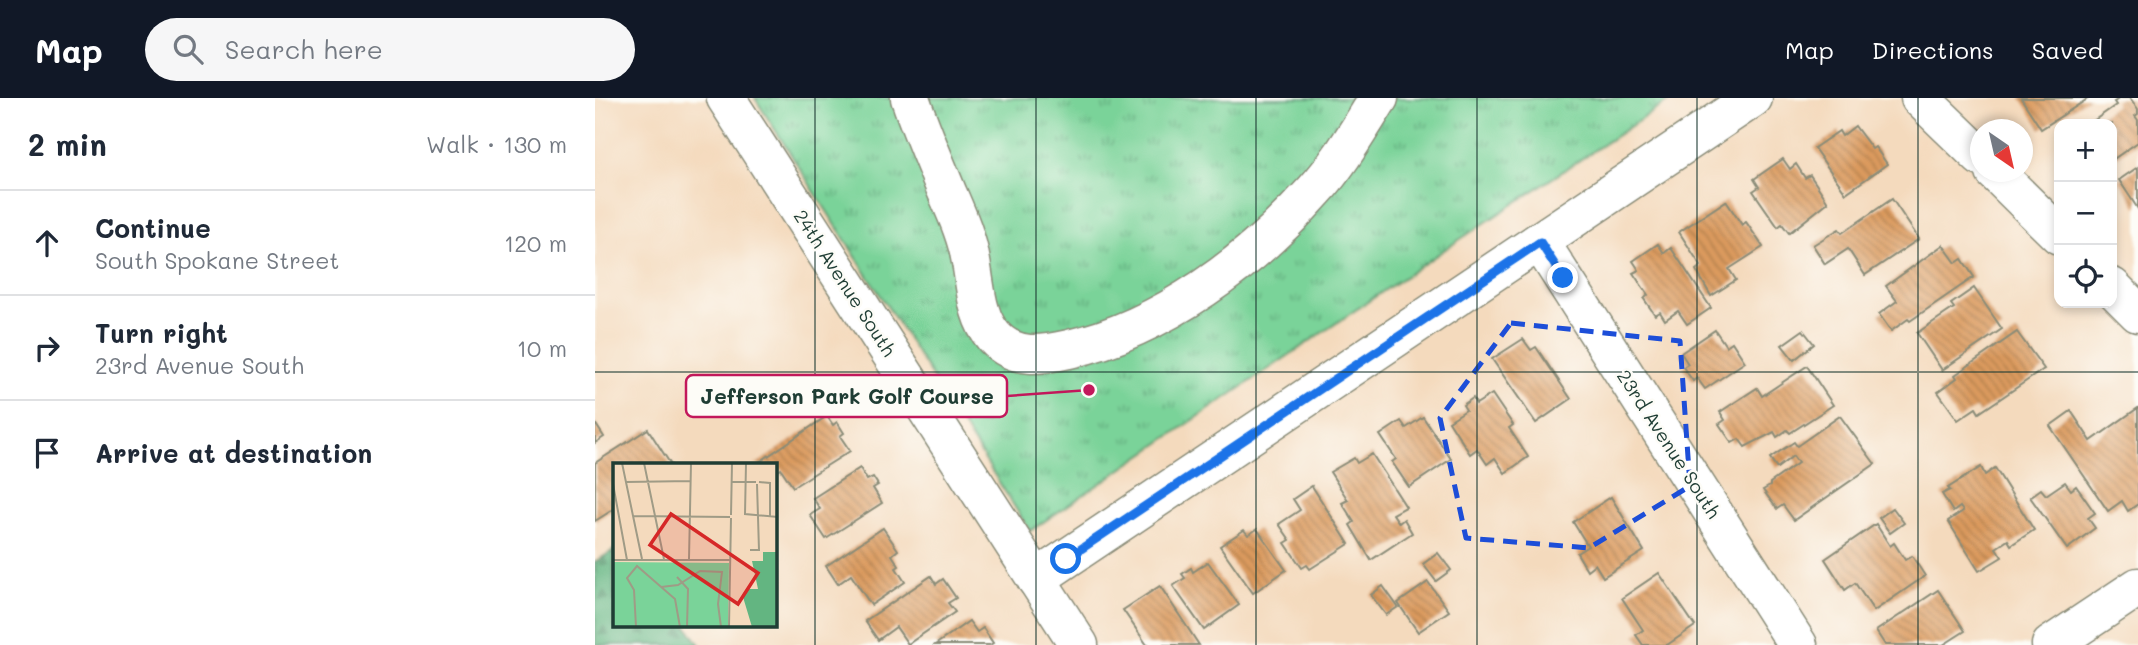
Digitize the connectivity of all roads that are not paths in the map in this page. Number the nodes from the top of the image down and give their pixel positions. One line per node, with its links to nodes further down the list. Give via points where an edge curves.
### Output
1 (726, 98): 12 (street, 24th Avenue South)
2 (910, 98): 3 (street, via 964,233 985,324 1007,347 1038,355 1127,332 1179,305 1228,269 1316,189)
3 (1378, 98)
4 (1753, 98): 9 (street)
5 (1920, 98): 6 (street)
6 (1970, 148)
7 (2005, 182): 8 (street)
8 (2054, 230)
9 (1540, 242): 12 (street); 15 (street, 23rd Avenue South)
10 (2117, 292): 11 (street)
11 (2138, 313)
12 (1035, 579): 14 (street, 24th Avenue South)
13 (2138, 587): 16 (street)
14 (1079, 645)
15 (1798, 645)
16 (2051, 645)

